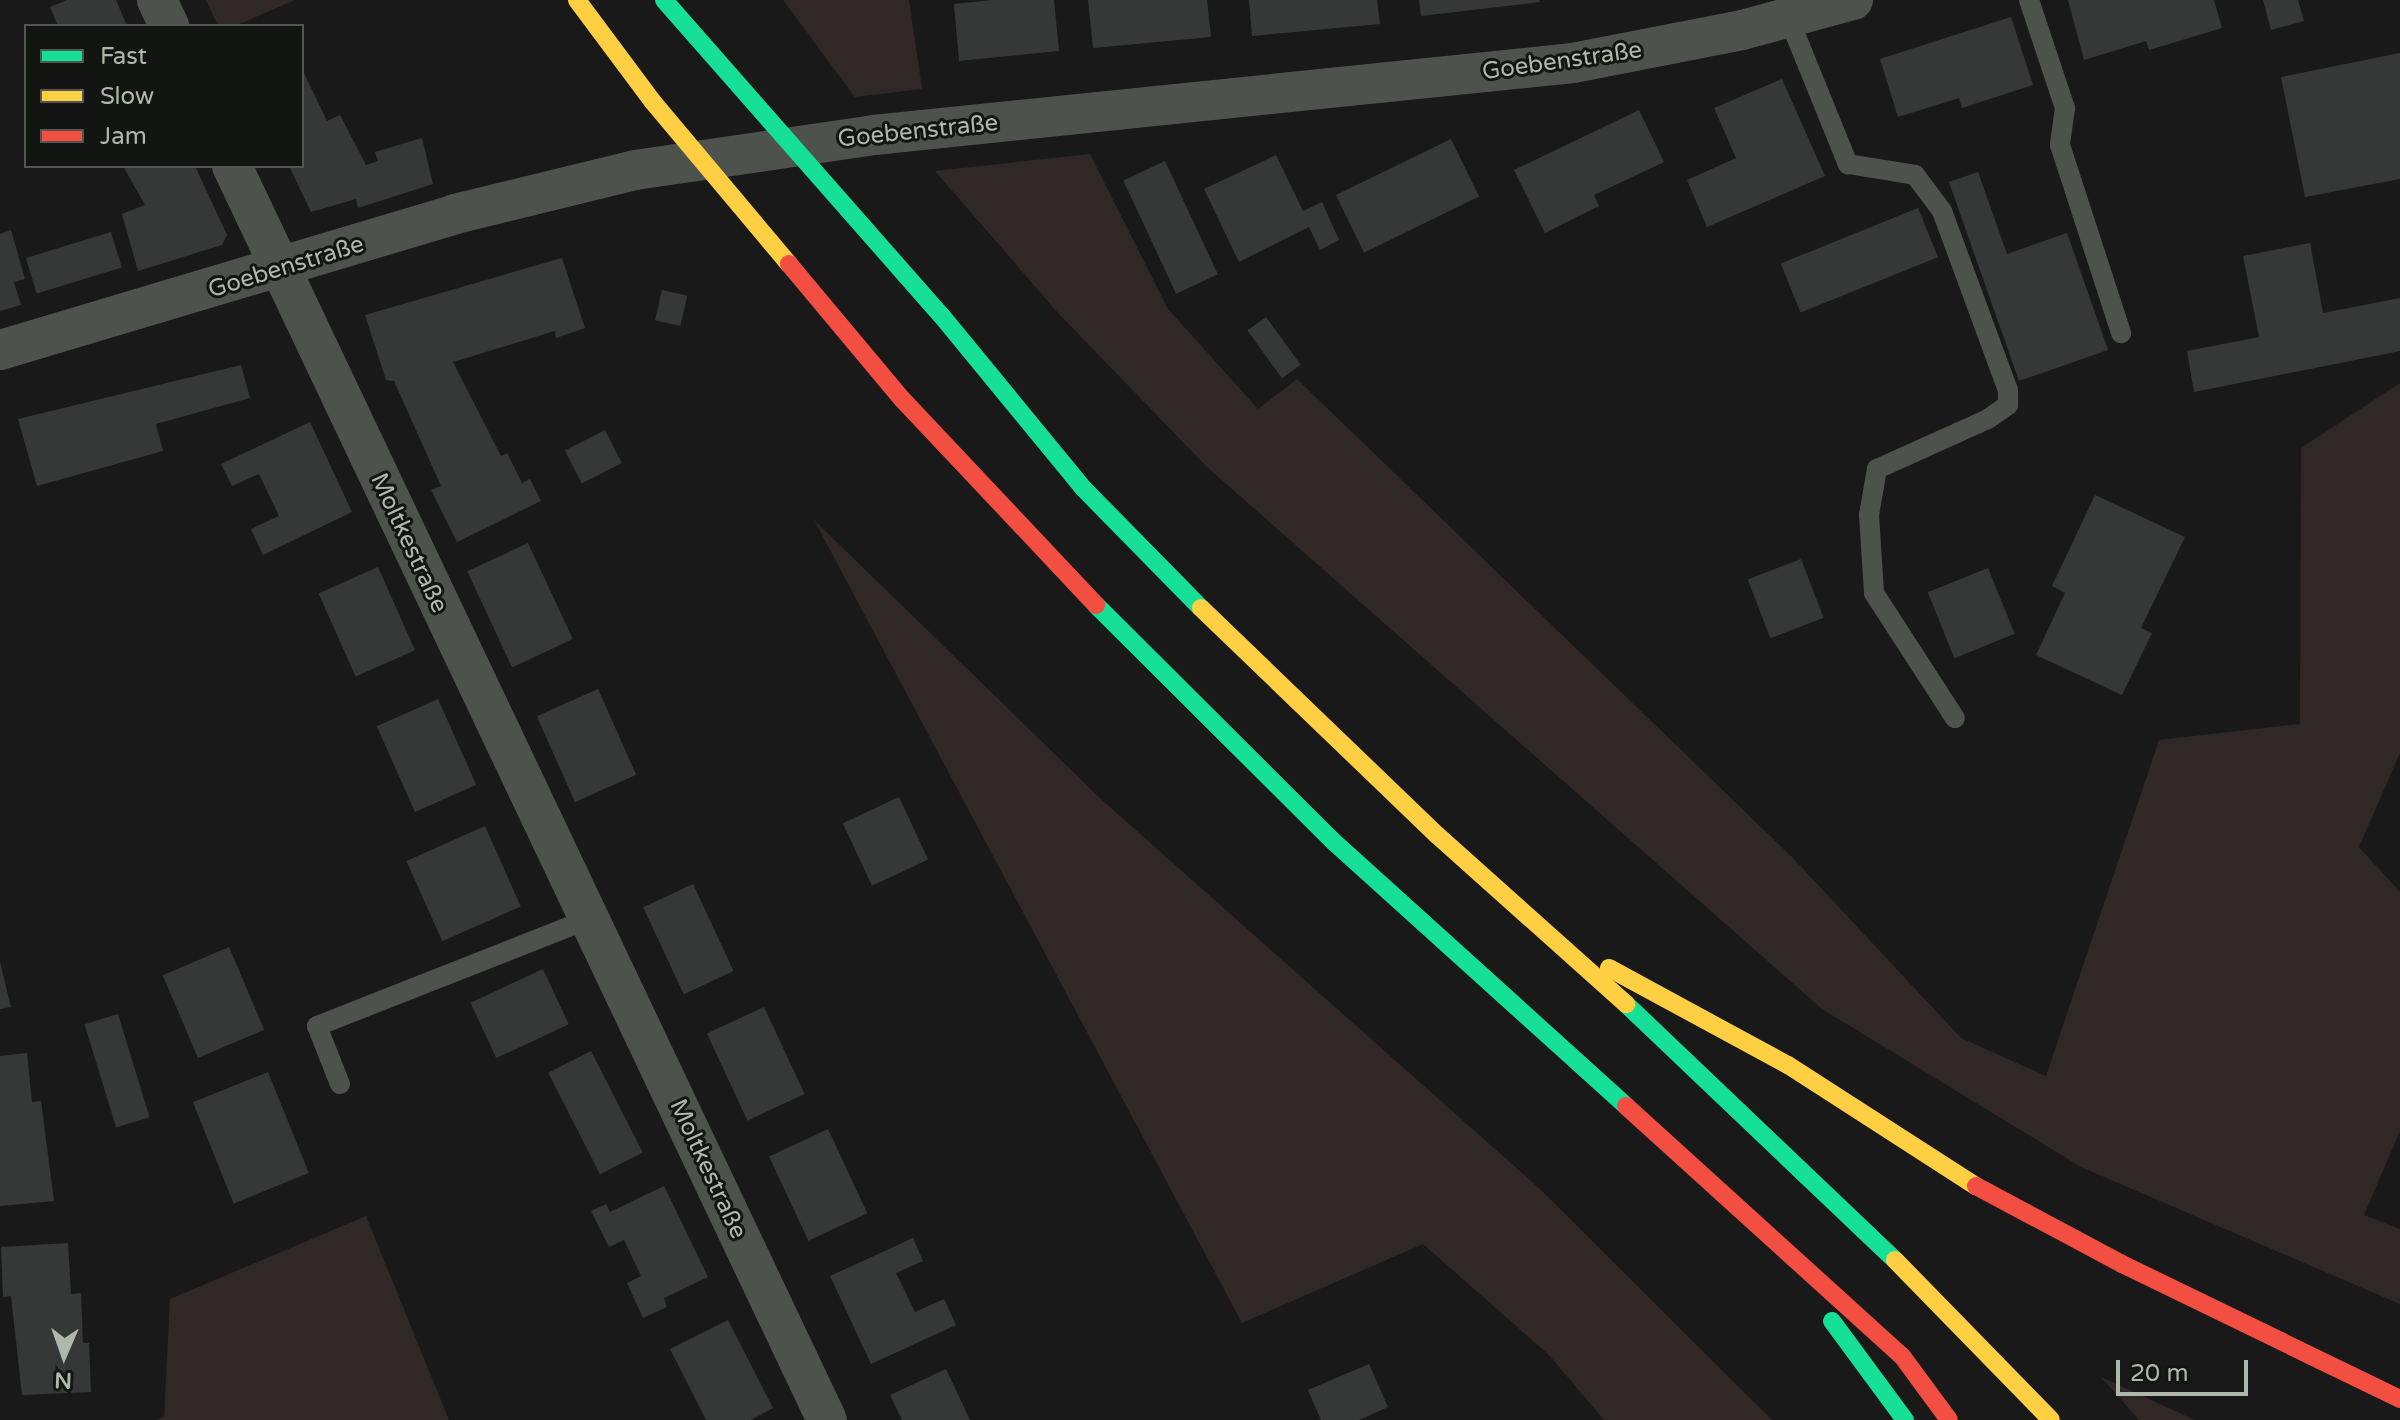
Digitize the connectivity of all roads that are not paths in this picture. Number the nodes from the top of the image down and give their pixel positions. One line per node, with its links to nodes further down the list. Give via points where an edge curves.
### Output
1 (157, 0): 7 (street)
2 (577, 0): 16 (highway, via 653,102 902,399 1118,629 1334,842)
3 (664, 0): 14 (highway, via 941,315 1083,488 1245,654)
4 (1853, 0): 6 (street, Goebenstraße)
5 (2029, 0): 10 (lane, via 2065,108 2060,145)
6 (1789, 19): 9 (street, Goebenstraße, via 1573,63 874,135 635,170 455,214); 12 (lane, via 1848,164 1915,175 1942,211 2008,390 2008,405 1988,419 1877,469 1869,515 1874,593)
7 (168, 24)
8 (233, 168): 9 (street, Moltkestraße)
9 (280, 271): 11 (street, Goebenstraße); 13 (street, Moltkestraße)
10 (2121, 333)
11 (0, 350)
12 (1955, 718)
13 (588, 919): 15 (lane, via 317,1026); 18 (street, Moltkestraße)
14 (1558, 940): 17 (highway, via 1788,1065 1949,1171 2122,1264); 21 (highway, via 1949,1311)
15 (340, 1084)
16 (1745, 1214): 19 (highway); 20 (highway, via 1902,1356)
17 (2400, 1399)
18 (827, 1420)
19 (1905, 1420)
20 (1949, 1420)
21 (2051, 1420)

